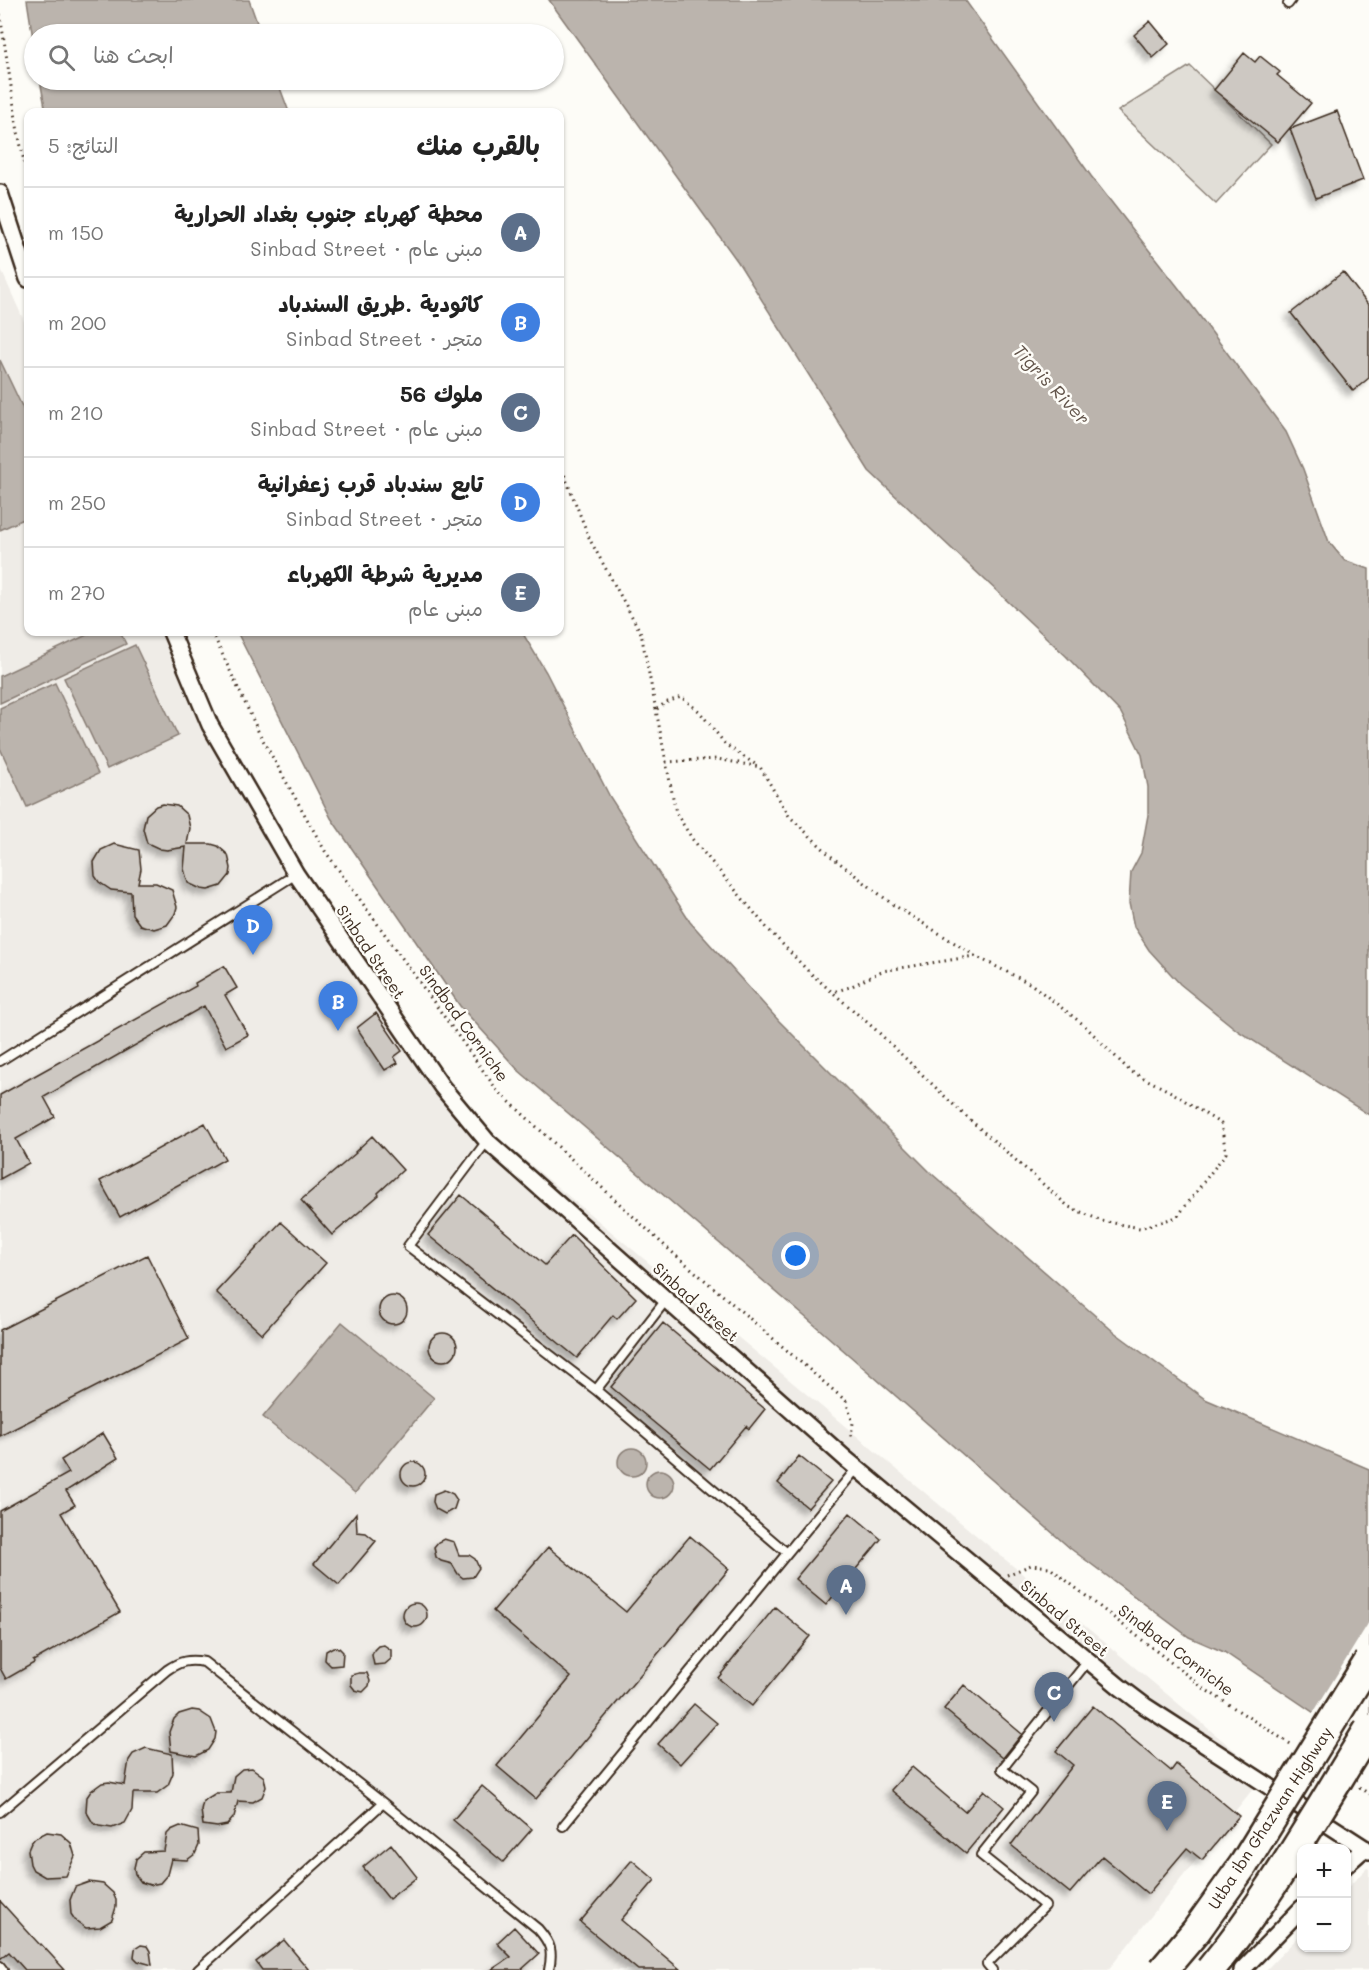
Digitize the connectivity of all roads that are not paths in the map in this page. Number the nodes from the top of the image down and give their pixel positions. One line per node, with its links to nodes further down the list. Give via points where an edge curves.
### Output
1 (0, 193): 2 (street)
2 (24, 267)
3 (173, 636): 4 (street, Sinbad Street, via 210,725)
4 (296, 874): 5 (lane); 6 (street, Sinbad Street, via 442,1087)
5 (0, 1061)
6 (487, 1141): 7 (street, Sinbad Street); 8 (lane, via 408,1246)
7 (666, 1300): 8 (lane); 9 (street, Sinbad Street)
8 (596, 1390): 10 (lane)
9 (852, 1464): 10 (lane); 11 (street, Sinbad Street)
10 (786, 1552): 16 (lane)
11 (1088, 1661): 17 (street, Sinbad Street, via 1145,1706); 24 (lane, via 1002,1769 1031,1792 981,1855 1045,1906 987,1964)
12 (1369, 1661): 25 (highway, Utba ibn Ghazwan Highway, bridge, via 1244,1864)
13 (1369, 1729): 26 (highway, bridge, via 1274,1883)
14 (383, 1803): 15 (lane, via 215,1669 191,1659 167,1670); 22 (lane); 23 (lane, via 538,1929 549,1941)
15 (0, 1812)
16 (562, 1826)
17 (1368, 1849): 18 (street)
18 (1351, 1862)
19 (1297, 1913): 27 (street)
20 (0, 1966): 21 (lane)
21 (3, 1970)
22 (198, 1970)
23 (549, 1970)
24 (992, 1970)
25 (1163, 1970)
26 (1209, 1970)
27 (1242, 1970)

